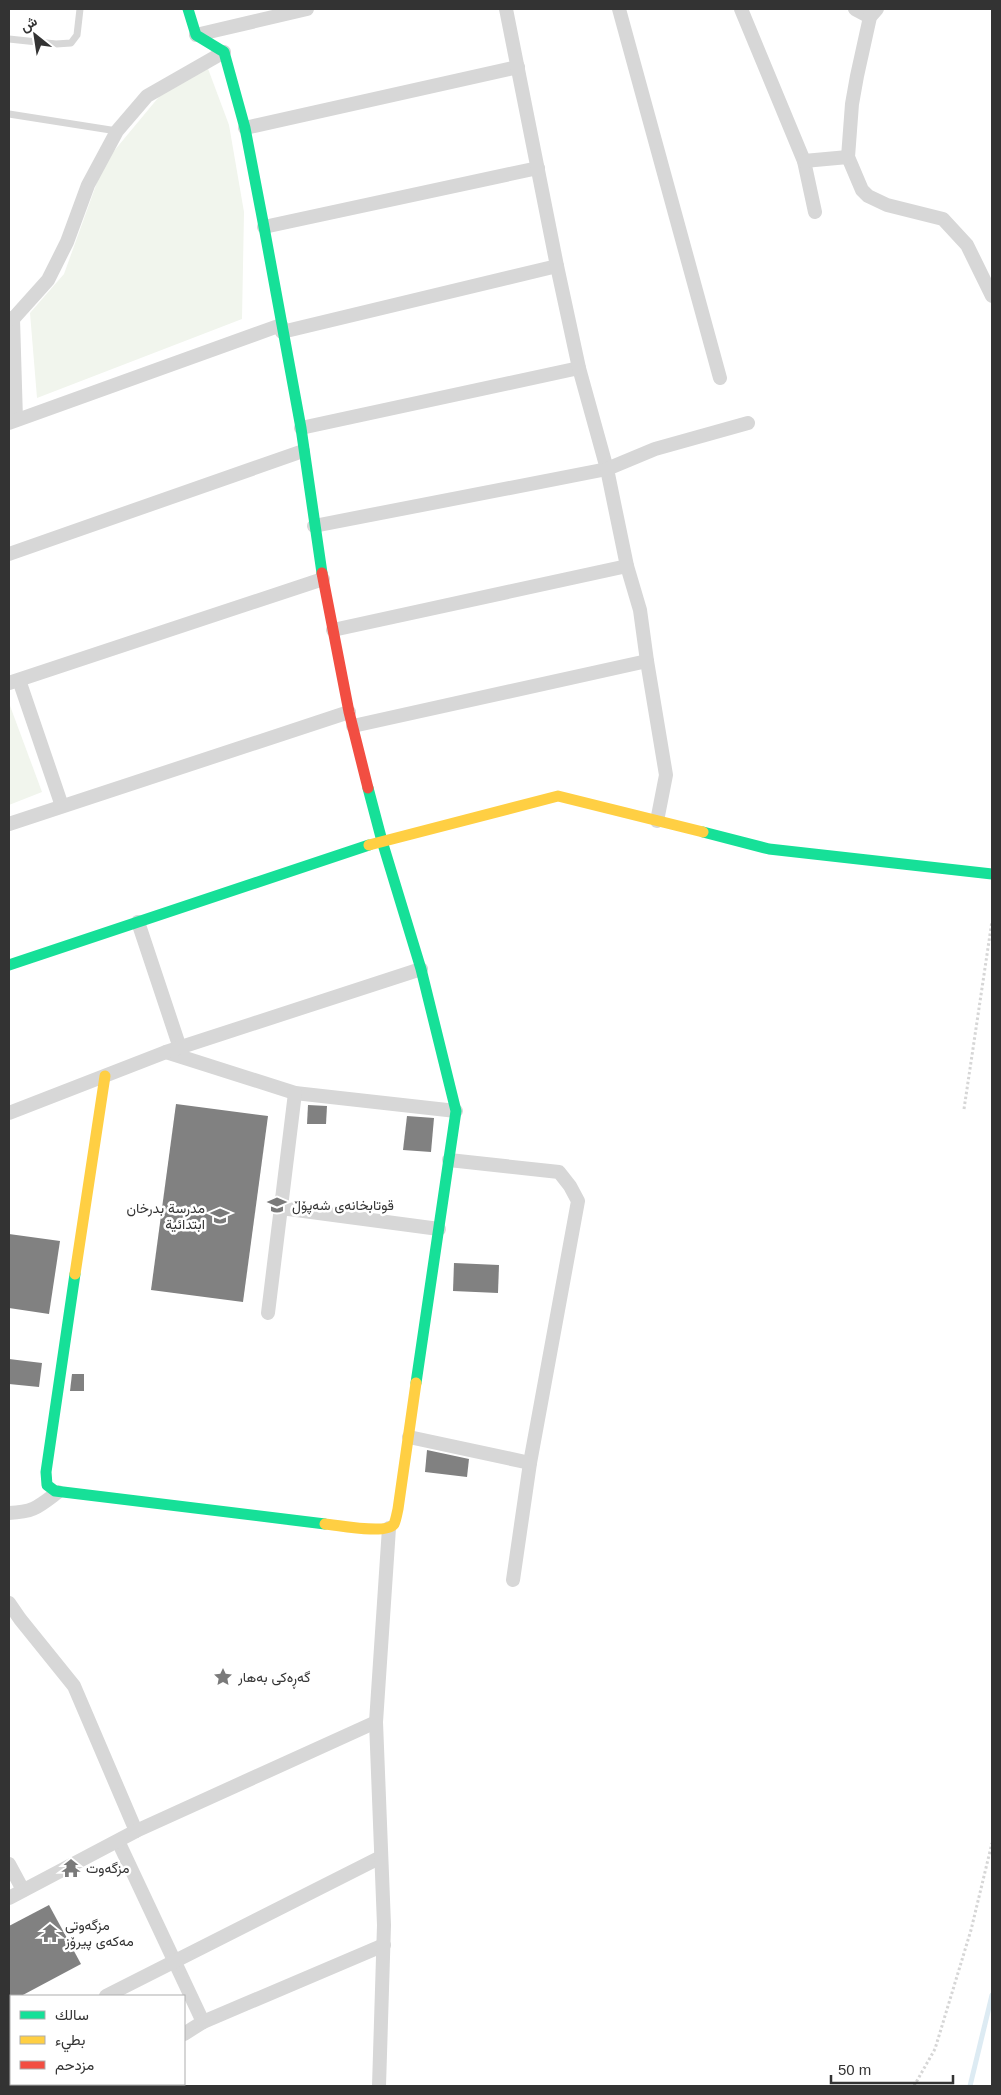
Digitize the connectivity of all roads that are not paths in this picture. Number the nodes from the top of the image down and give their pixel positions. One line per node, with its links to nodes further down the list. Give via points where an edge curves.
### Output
1 (80, 9): 10 (lane, via 77,35 71,43)
2 (188, 9): 9 (street)
3 (307, 9): 9 (street)
4 (506, 9): 12 (street)
5 (619, 9): 26 (street)
6 (740, 9): 17 (street)
7 (855, 9): 8 (street)
8 (874, 13): 16 (street, via 852,104)
9 (196, 35): 11 (street)
10 (9, 38)
11 (224, 52): 14 (street); 15 (street, via 147,96)
12 (518, 67): 14 (street); 18 (street)
13 (9, 114): 15 (lane)
14 (245, 128): 20 (street)
15 (117, 131): 23 (street, via 88,185 68,242 48,280)
16 (848, 157): 17 (street); 22 (street, via 862,190 868,196 887,205 943,219 967,245)
17 (804, 161): 19 (street)
18 (538, 168): 20 (street); 21 (street)
19 (815, 212)
20 (264, 226): 24 (street)
21 (557, 266): 24 (street); 25 (street)
22 (992, 296)
23 (11, 318): 27 (street)
24 (282, 328): 27 (street); 29 (street)
25 (579, 368): 29 (street); 31 (street)
26 (720, 378)
27 (12, 421)
28 (748, 423): 31 (street, via 655,449)
29 (301, 428): 30 (street)
30 (303, 451): 32 (street); 33 (street)
31 (607, 468): 32 (street); 34 (street)
32 (314, 526): 35 (street)
33 (9, 554)
34 (627, 566): 36 (street); 37 (street, via 640,610)
35 (322, 579): 36 (street); 38 (street)
36 (332, 630): 39 (street)
37 (646, 661): 39 (street); 41 (street, via 666,775)
38 (14, 681): 40 (street)
39 (351, 719): 40 (street); 43 (street)
40 (62, 806): 42 (street)
41 (657, 821): 43 (street, via 558,796); 44 (street, via 770,849)
42 (9, 824)
43 (382, 841): 45 (street); 47 (street)
44 (992, 874)
45 (138, 922): 46 (street); 48 (street)
46 (9, 965)
47 (421, 969): 48 (street); 52 (street)
48 (180, 1048): 49 (street)
49 (166, 1052): 50 (street); 51 (street)
50 (105, 1076): 53 (street); 60 (street, via 46,1472 47,1486)
51 (296, 1093): 52 (street); 55 (street)
52 (456, 1110): 54 (street)
53 (9, 1113)
54 (449, 1160): 56 (street); 59 (street, via 559,1172 578,1201)
55 (281, 1208): 56 (street); 57 (street)
56 (439, 1229): 58 (street)
57 (268, 1313)
58 (408, 1437): 59 (street); 62 (street, via 398,1509 394,1524)
59 (530, 1463): 63 (street)
60 (58, 1492): 61 (street, via 36,1509); 62 (street, via 379,1530)
61 (9, 1513)
62 (388, 1528): 65 (street)
63 (513, 1580)
64 (9, 1603): 66 (street, via 74,1686)
65 (376, 1722): 66 (street); 68 (street)
66 (136, 1831): 67 (street)
67 (118, 1841): 70 (street); 73 (street)
68 (381, 1858): 72 (street); 73 (street)
69 (9, 1864): 70 (street)
70 (23, 1890): 71 (street)
71 (9, 1898)
72 (384, 1946): 75 (street); 77 (street)
73 (176, 1962): 74 (street); 75 (street)
74 (108, 1995)
75 (203, 2022): 76 (street)
76 (185, 2033)
77 (379, 2086)

